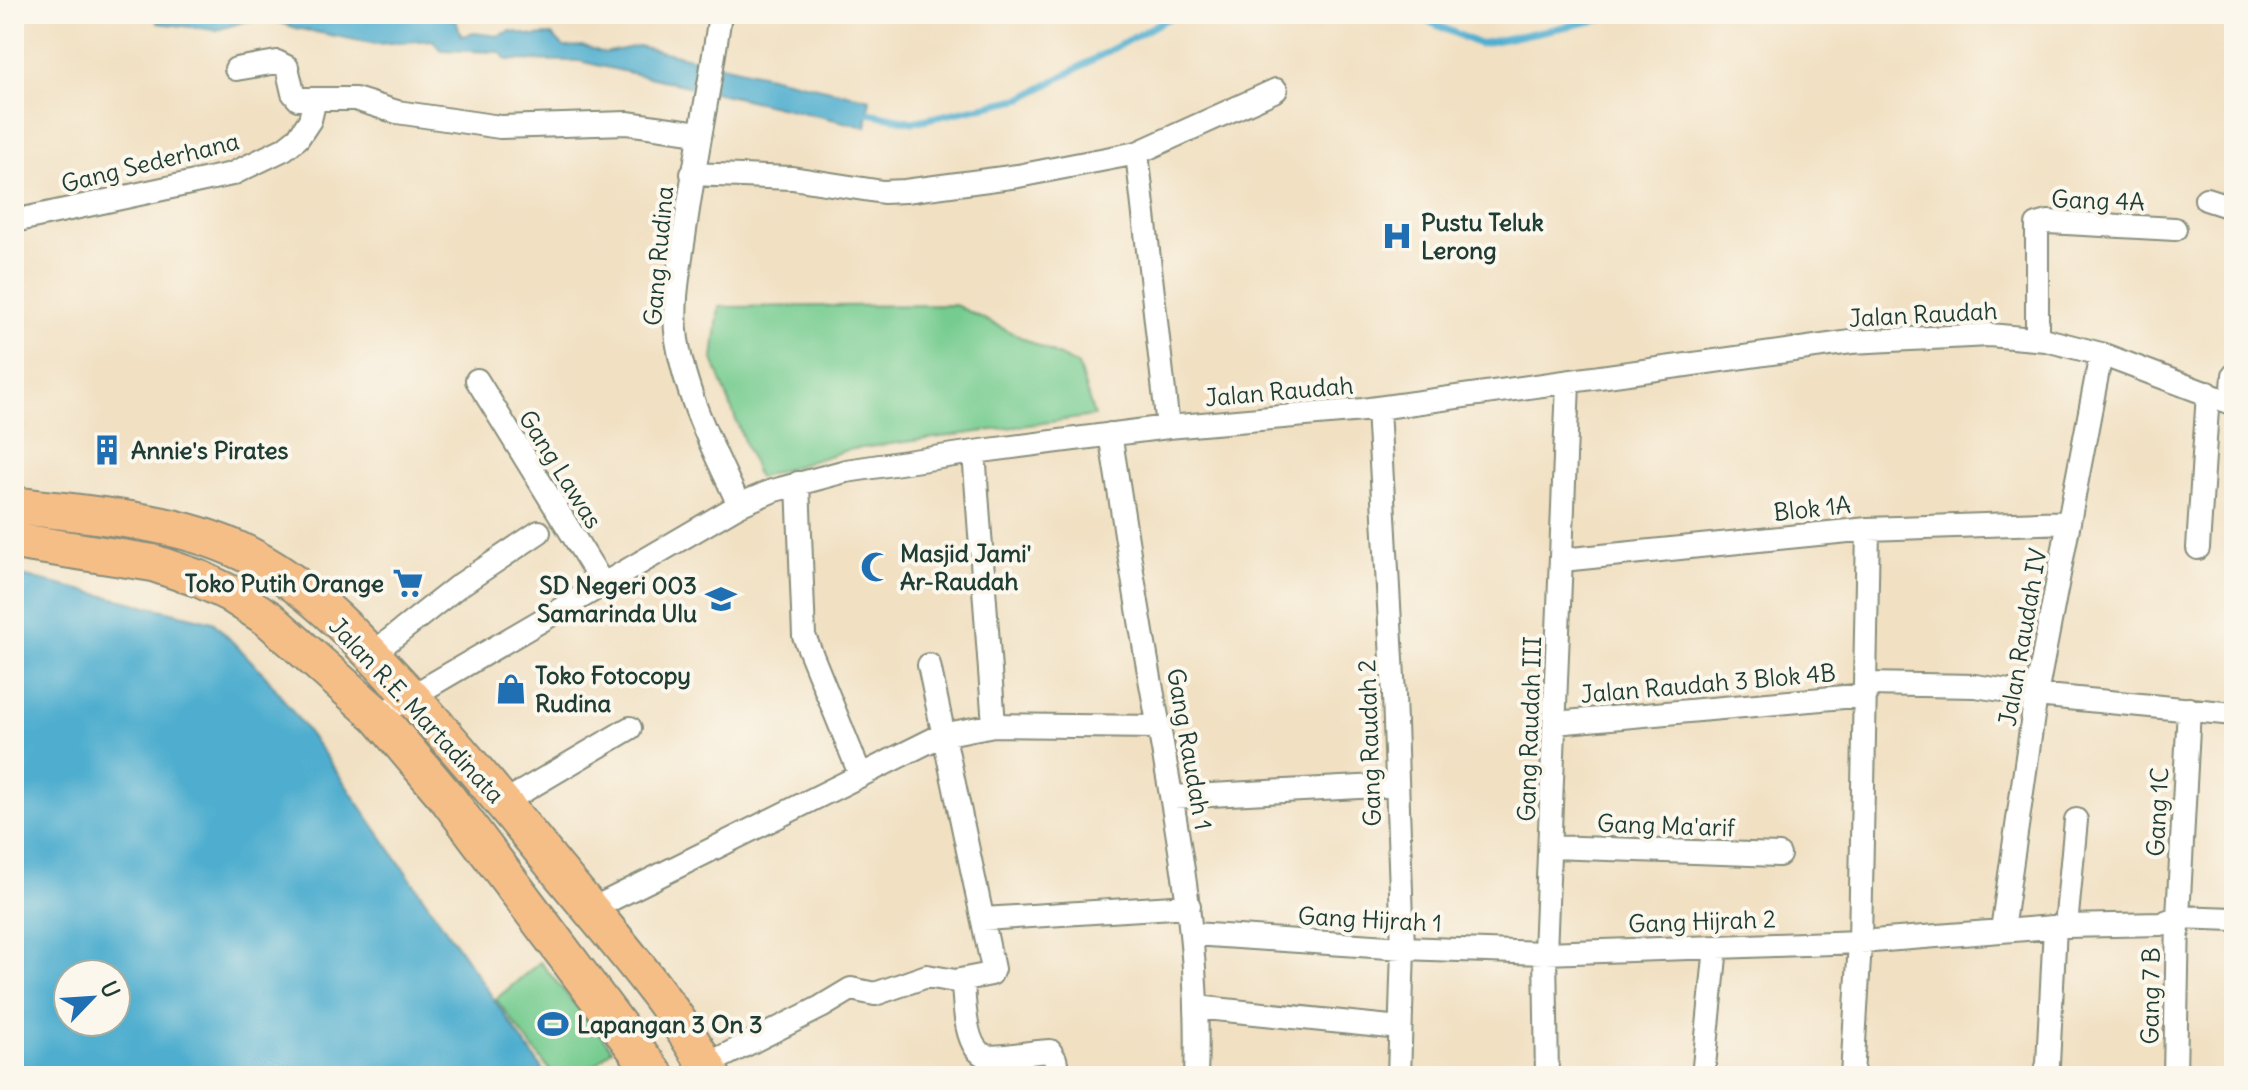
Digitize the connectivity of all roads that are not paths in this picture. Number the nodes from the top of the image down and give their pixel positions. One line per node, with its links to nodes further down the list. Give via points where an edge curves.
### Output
1 (720, 14): 5 (street, Gang Rudina)
2 (236, 69): 4 (street, via 283,63 298,99)
3 (1276, 90): 6 (street)
4 (315, 99): 5 (street, via 355,99 397,112 500,127 627,123); 10 (street, Gang Sederhana, via 298,138 232,174)
5 (699, 133): 7 (street, Gang Rudina)
6 (1137, 153): 7 (street, via 905,191); 20 (street)
7 (692, 174): 25 (street, Gang Rudina, via 677,286 677,341 697,410)
8 (2206, 199): 9 (street)
9 (2234, 208)
10 (14, 221)
11 (2175, 229): 12 (street, Gang 4A, via 2037,225)
12 (2037, 339): 13 (street, Jalan Raudah); 16 (street, Jalan Raudah, via 1989,335 1851,342)
13 (2101, 354): 17 (street, Jalan Raudah); 26 (street, Jalan Raudah IV)
14 (2234, 375): 18 (street)
15 (477, 380): 32 (street, Gang Lawas)
16 (1568, 383): 19 (street, Jalan Raudah); 31 (street, Gang Raudah III)
17 (2208, 393): 18 (street, Jalan Raudah); 30 (street)
18 (2233, 404)
19 (1378, 409): 20 (street, Jalan Raudah); 47 (street, Gang Raudah 2)
20 (1168, 427): 21 (street, Jalan Raudah)
21 (1110, 434): 22 (street, Jalan Raudah); 43 (street, Gang Raudah 1)
22 (974, 452): 23 (street, Jalan Raudah); 42 (street)
23 (798, 483): 25 (street, Jalan Raudah); 46 (street, via 804,636)
24 (14, 505): 33 (highway, Jalan R.E. Martadinata, via 173,528 213,539 256,559 310,596)
25 (739, 505): 32 (street, Jalan Raudah)
26 (2069, 522): 27 (street, Blok 1A); 36 (street, Jalan Raudah IV)
27 (1868, 529): 31 (street, Blok 1A); 35 (street)
28 (539, 532): 33 (street)
29 (14, 541): 40 (highway, Jalan R.E. Martadinata, via 153,563 200,579 269,619)
30 (2198, 548)
31 (1562, 560): 41 (street, Gang Raudah III)
32 (603, 584): 37 (street, Jalan Raudah)
33 (372, 654): 37 (highway, Jalan R.E. Martadinata)
34 (929, 665): 45 (street)
35 (1866, 690): 36 (street, Jalan Raudah 3 Blok 4B, via 1975,686); 41 (street, Jalan Raudah 3 Blok 4B); 61 (street)
36 (2036, 695): 38 (street, Jalan Raudah 3 Blok 4B); 59 (street, Jalan Raudah IV)
37 (410, 696): 40 (street, Jalan Raudah); 49 (highway, Jalan R.E. Martadinata)
38 (2189, 709): 39 (street, Jalan Raudah 3 Blok 4B); 55 (street, Gang 1C)
39 (2234, 714)
40 (378, 716): 69 (highway, Jalan R.E. Martadinata, via 448,799)
41 (1555, 723): 51 (street, Gang Raudah III)
42 (994, 725): 43 (street); 45 (street)
43 (1159, 727): 48 (street, Gang Raudah 1)
44 (630, 728): 49 (street)
45 (942, 735): 46 (street); 56 (street)
46 (860, 774): 54 (street)
47 (1397, 785): 48 (street); 63 (street, Gang Raudah 2)
48 (1173, 797): 53 (street, Gang Raudah 1)
49 (503, 803): 54 (highway, Jalan R.E. Martadinata)
50 (2076, 820): 58 (street)
51 (1551, 847): 52 (street, Gang Ma'arif); 64 (street, Gang Raudah III)
52 (1779, 855)
53 (1189, 906): 56 (street); 60 (street, Gang Raudah 1)
54 (590, 910): 68 (highway, Jalan R.E. Martadinata, via 681,1024)
55 (2178, 917): 57 (street, Gang Hijrah 2); 58 (street, Gang Hijrah 2, via 2161,924); 77 (street, Gang 7 B)
56 (983, 919): 65 (street, via 993,969 988,976)
57 (2234, 919)
58 (2060, 926): 59 (street, Gang Hijrah 2); 76 (street)
59 (2002, 930): 61 (street, Gang Hijrah 2)
60 (1193, 934): 63 (street, Gang Hijrah 1); 66 (street, Gang Raudah 1)
61 (1860, 942): 62 (street, Gang Hijrah 2); 75 (street)
62 (1716, 947): 64 (street, Gang Hijrah 2); 74 (street)
63 (1403, 948): 64 (street, Gang Hijrah 1); 67 (street, Gang Raudah 2)
64 (1545, 953): 73 (street, Gang Raudah III)
65 (963, 980): 68 (street, via 927,976 875,994 851,989); 70 (street, via 976,1049 988,1056 1050,1051)
66 (1196, 1007): 67 (street); 71 (street, Gang Raudah 1)
67 (1400, 1028): 72 (street, Gang Raudah 2)
68 (709, 1070)
69 (656, 1076)
70 (1059, 1076)
71 (1196, 1076)
72 (1399, 1076)
73 (1547, 1076)
74 (1703, 1076)
75 (1852, 1076)
76 (2044, 1076)
77 (2175, 1076)

